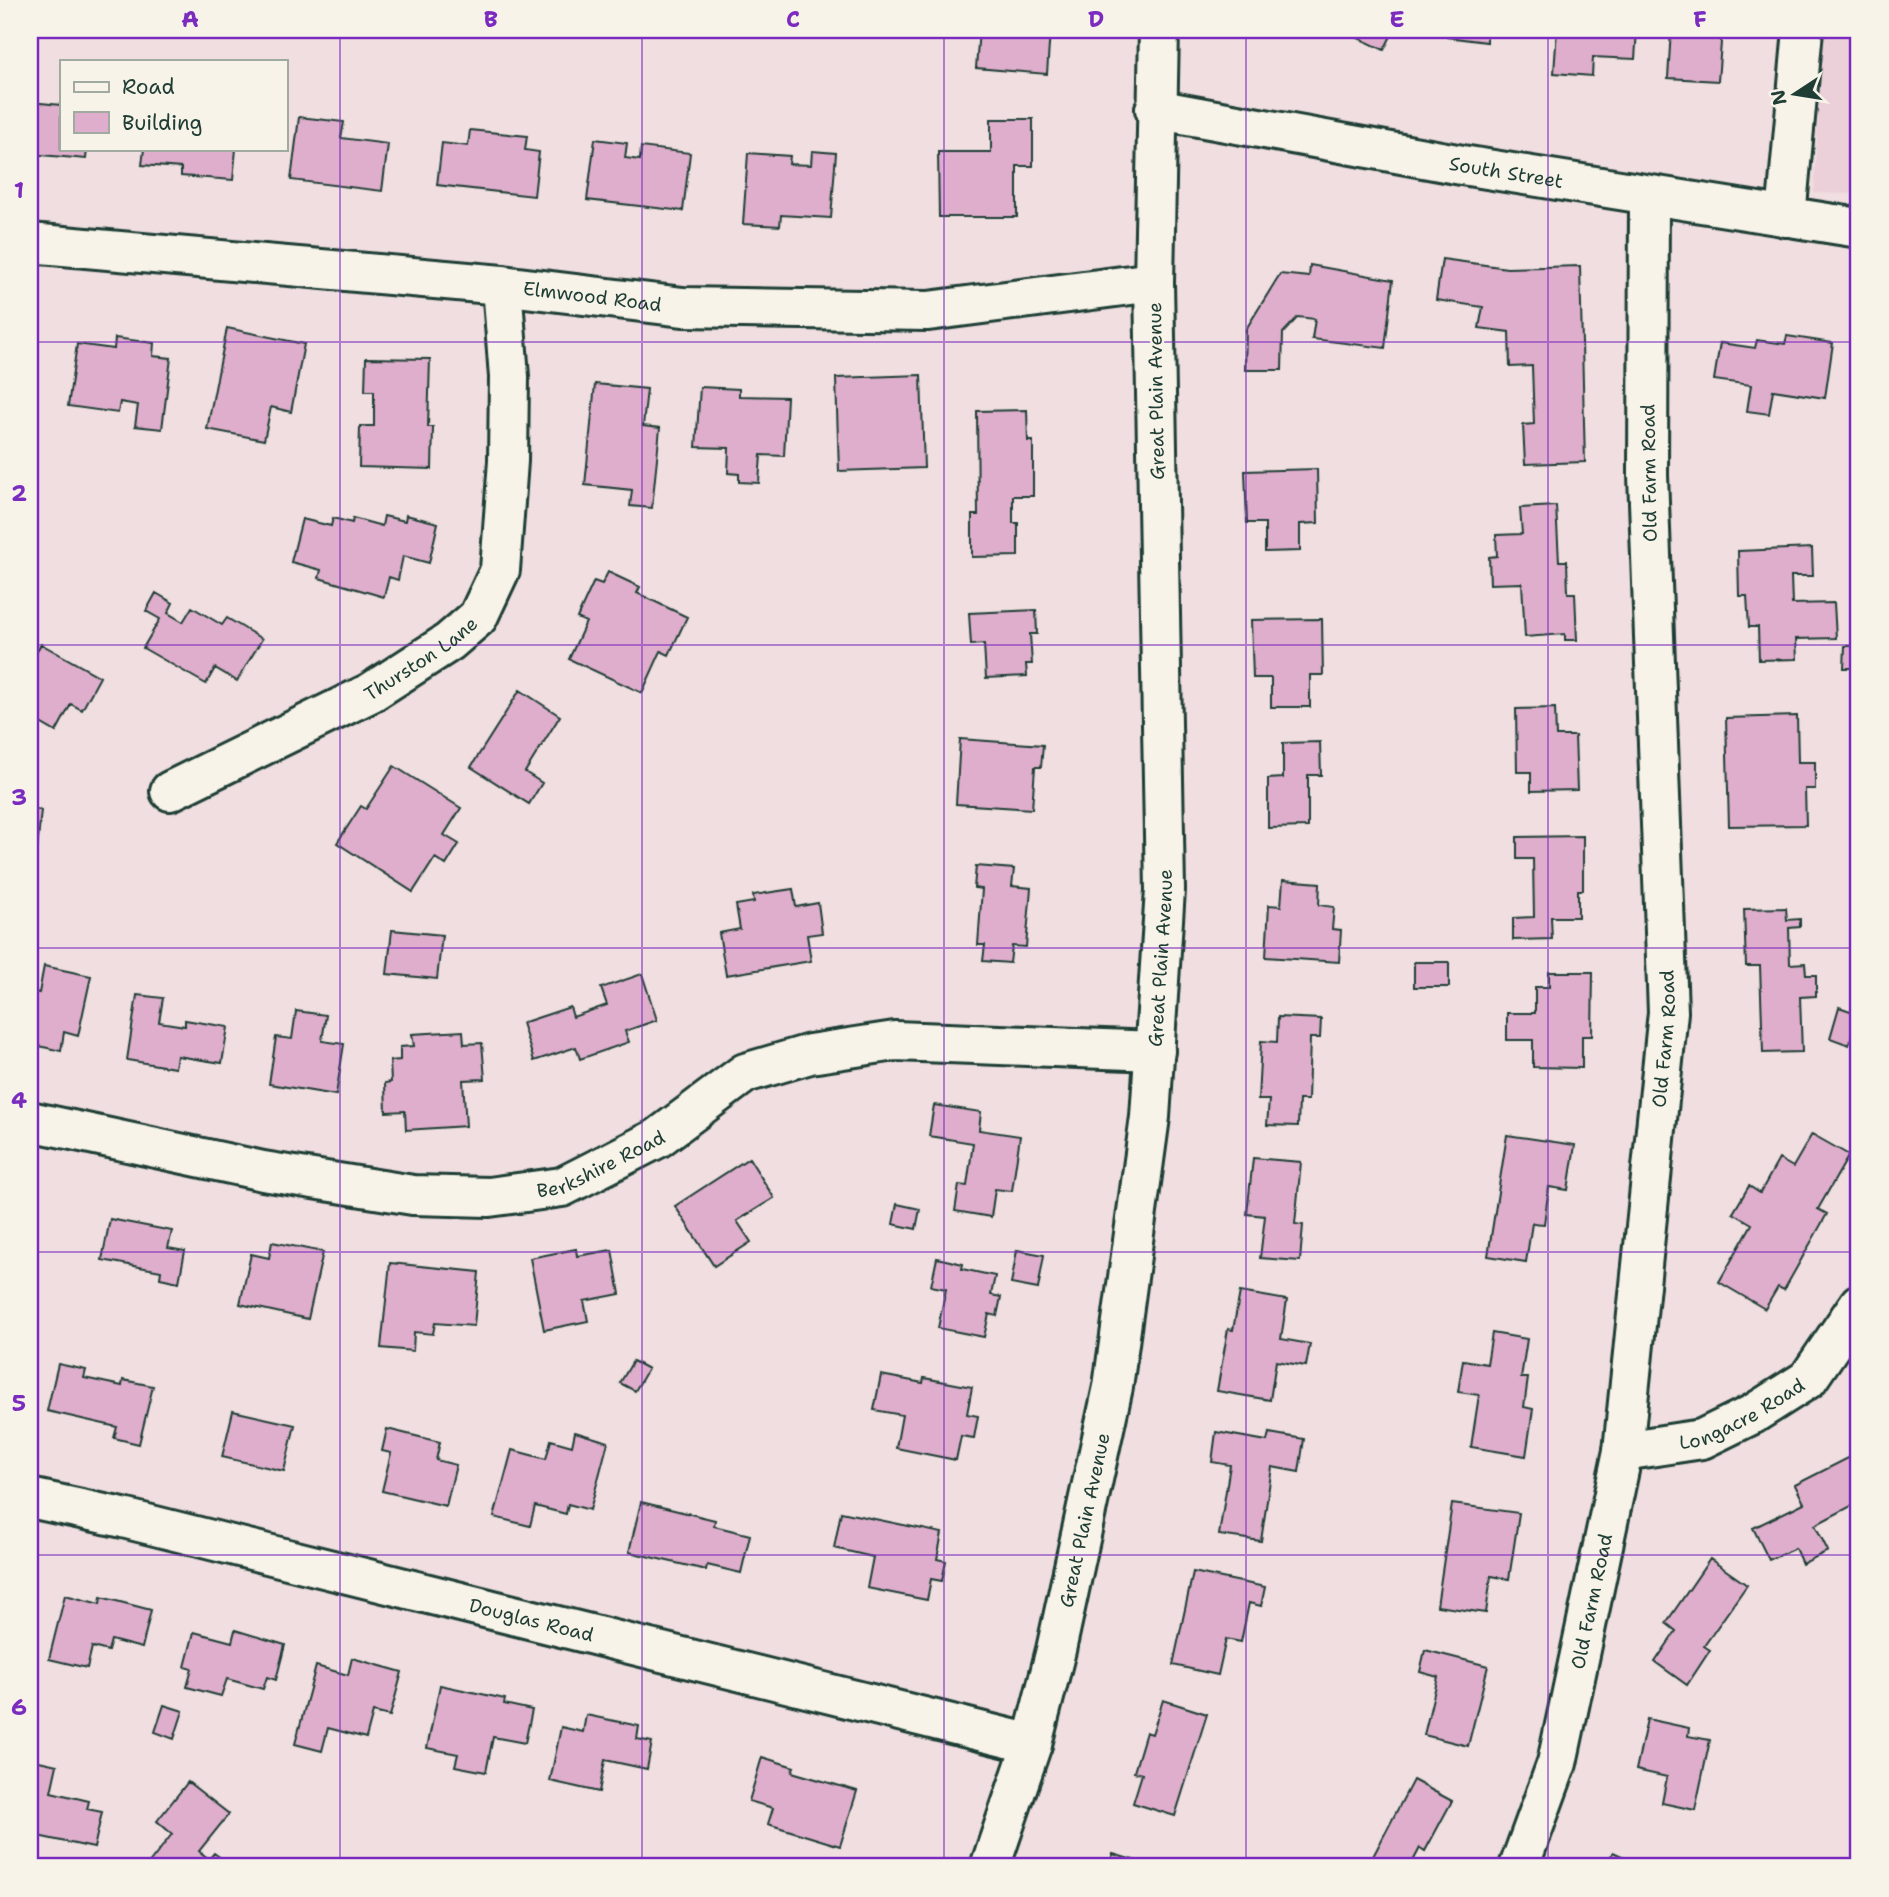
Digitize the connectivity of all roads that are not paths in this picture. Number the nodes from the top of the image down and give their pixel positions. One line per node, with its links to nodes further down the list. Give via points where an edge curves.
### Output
1 (1159, 30): 3 (street, Great Plain Avenue)
2 (1803, 30): 5 (street)
3 (1155, 109): 4 (street, South Street); 8 (street, Great Plain Avenue)
4 (1649, 196): 5 (street, South Street); 14 (street, Old Farm Road, via 1648,475 1668,1012)
5 (1786, 217): 6 (street, South Street)
6 (1859, 228)
7 (30, 243): 9 (street, Elmwood Road)
8 (1154, 282): 9 (street, Elmwood Road, via 928,311 682,307); 11 (street, Great Plain Avenue, via 1164,890)
9 (502, 285): 10 (street, Thurston Lane, via 509,377 508,461 500,570 478,617 449,642 370,693)
10 (170, 791)
11 (1155, 1051): 12 (street, Berkshire Road, via 895,1041 810,1054 745,1073 658,1138 562,1186 489,1197 413,1195 263,1171); 16 (street, Great Plain Avenue, via 1113,1387)
12 (30, 1121)
13 (1859, 1304): 14 (street, Longacre Road, via 1808,1379 1753,1414 1702,1439)
14 (1623, 1451): 18 (street, Old Farm Road, via 1557,1763)
15 (30, 1498): 16 (street, Douglas Road)
16 (1032, 1744): 17 (street, Great Plain Avenue)
17 (990, 1867)
18 (1519, 1867)

